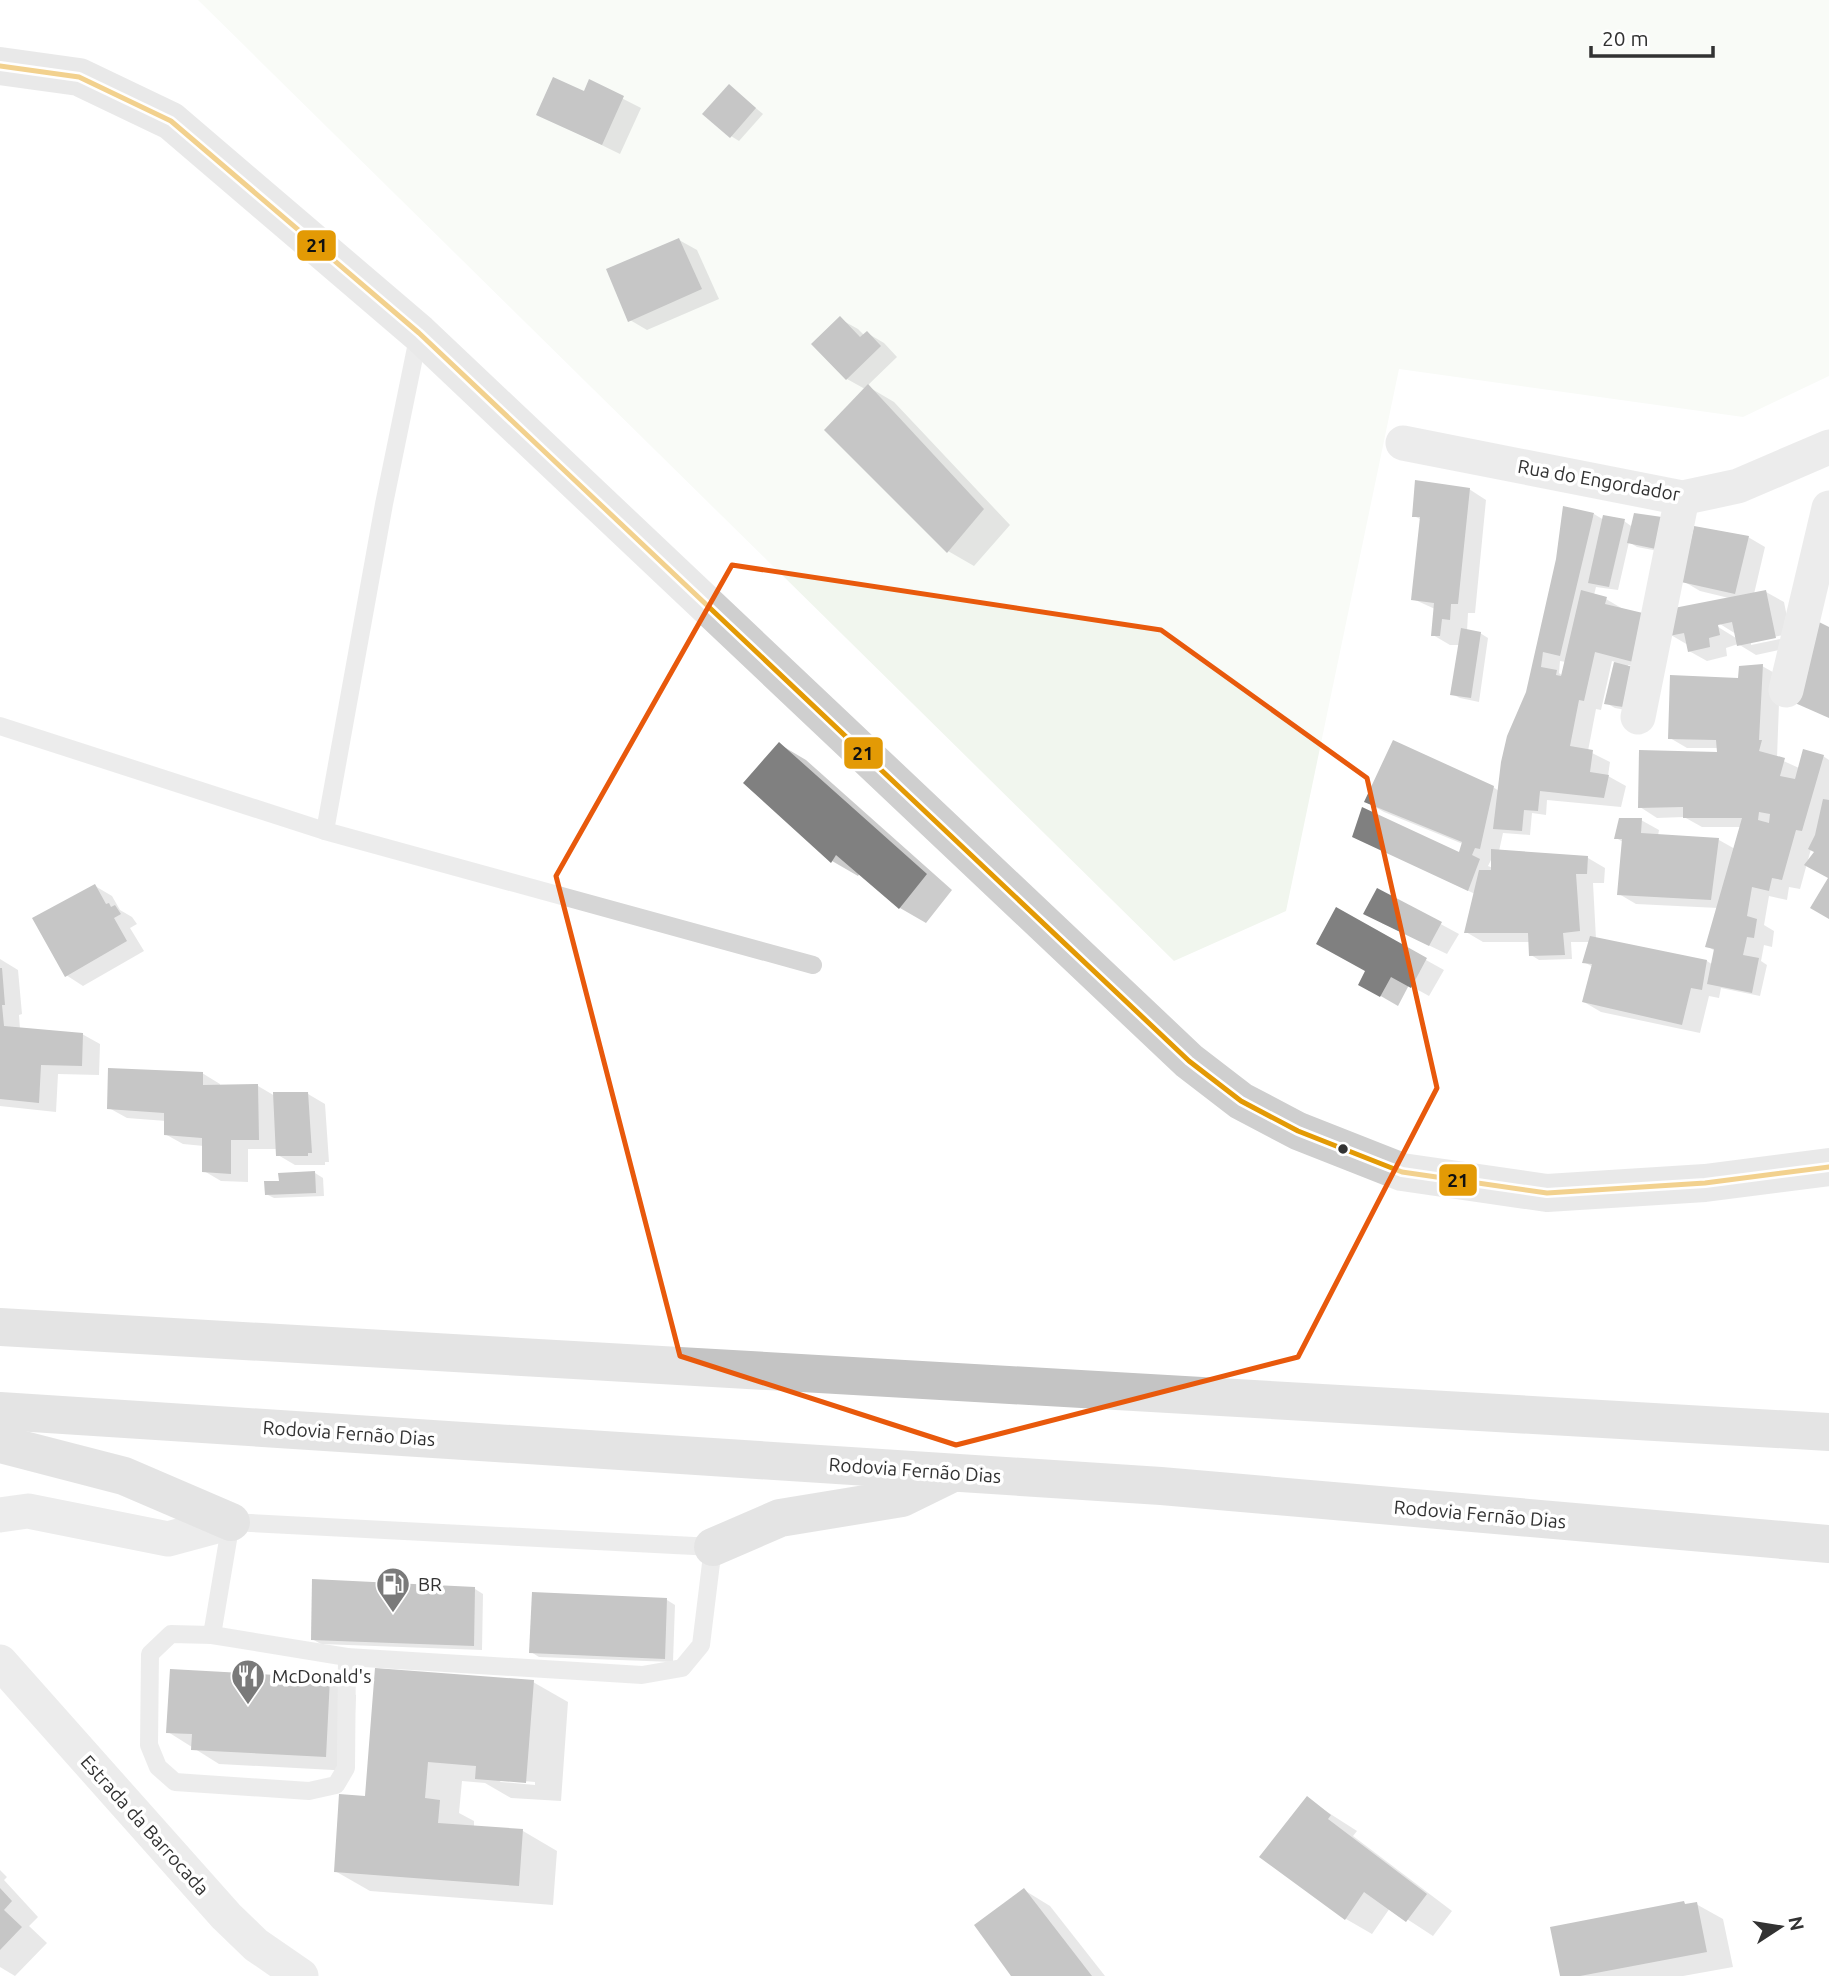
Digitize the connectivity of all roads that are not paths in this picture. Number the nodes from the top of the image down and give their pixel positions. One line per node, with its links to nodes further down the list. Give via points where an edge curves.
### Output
1 (0, 66): 2 (main road, via 79,77 171,121)
2 (419, 333): 10 (lane); 12 (main road, via 1189,1062 1241,1101 1298,1131 1402,1171 1547,1193 1705,1183)
3 (1403, 443): 5 (street, Rua do Engordador)
4 (1829, 447): 5 (street, Rua do Engordador, via 1738,486)
5 (1682, 498): 8 (street)
6 (1829, 508): 7 (street)
7 (1786, 690)
8 (1638, 717)
9 (0, 726): 10 (lane)
10 (326, 831): 11 (lane)
11 (813, 965)
12 (1829, 1167)
13 (0, 1327): 15 (highway)
14 (0, 1411): 17 (highway, Rodovia Fernão Dias)
15 (1829, 1432)
16 (0, 1444): 19 (highway, via 124,1476)
17 (955, 1472): 20 (highway, Rodovia Fernão Dias); 21 (highway, via 902,1498 780,1518)
18 (0, 1515): 19 (street, via 28,1511 168,1539)
19 (231, 1522): 21 (lane); 22 (lane)
20 (1829, 1544)
21 (713, 1547): 23 (lane, via 701,1645 682,1668 642,1675)
22 (212, 1635): 23 (lane); 23 (lane, via 171,1634 150,1654 149,1745 158,1767 176,1782 309,1791 336,1784 346,1768)
23 (347, 1657)
24 (0, 1662): 25 (street, Estrada da Barrocada, via 226,1916 256,1945)
25 (302, 1976)

